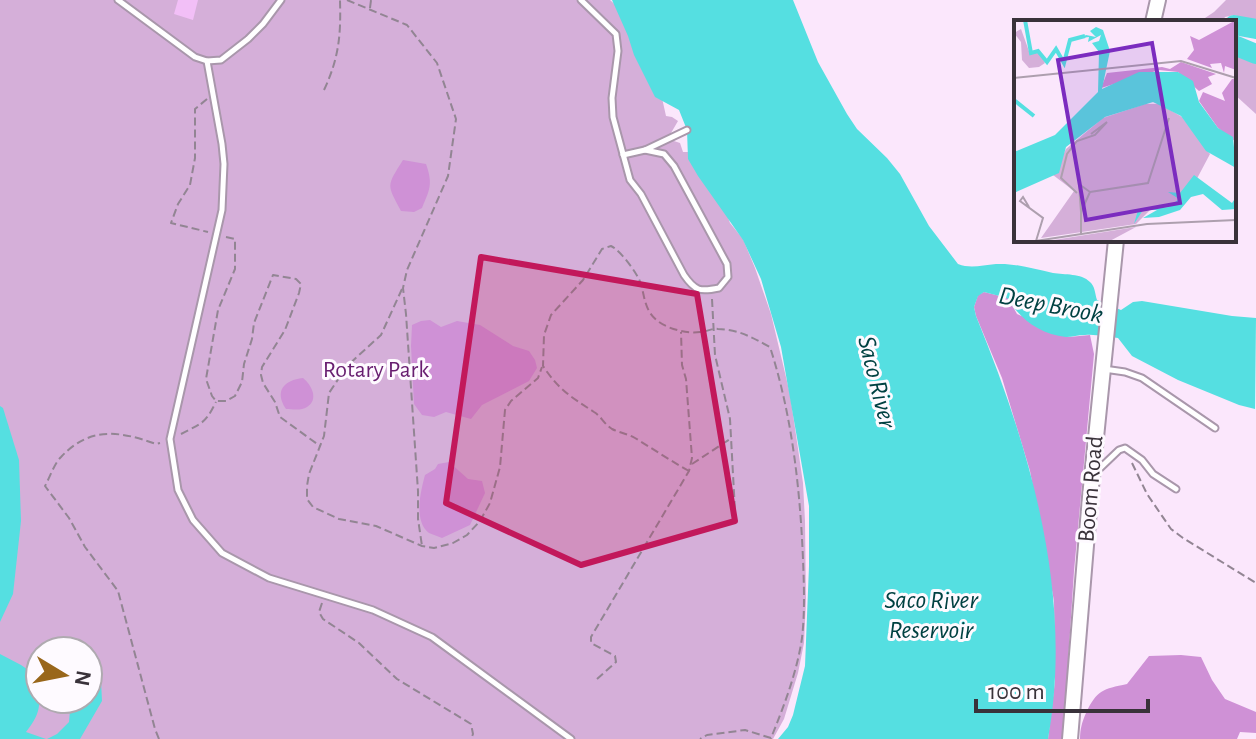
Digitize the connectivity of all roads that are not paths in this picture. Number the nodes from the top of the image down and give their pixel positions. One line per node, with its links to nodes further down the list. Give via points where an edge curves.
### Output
1 (118, 0): 6 (lane)
2 (131, 0): 6 (lane)
3 (281, 0): 8 (lane, via 248,39 221,60)
4 (581, 0): 11 (lane, via 616,34 613,117)
5 (1158, 0): 7 (street)
6 (132, 9): 8 (lane)
7 (1153, 20)
8 (207, 61): 17 (lane, via 224,164 222,210 170,439 178,490 193,520 222,553 269,578 373,610 432,637)
9 (687, 130): 10 (lane)
10 (645, 150): 11 (lane); 11 (lane, via 664,154 674,166 727,264 728,277 719,288 703,291 684,275 630,180)
11 (623, 155)
12 (1116, 242): 13 (street, Boom Road)
13 (1103, 366): 14 (lane, via 1142,378); 15 (street, Boom Road)
14 (1215, 428)
15 (1092, 475): 16 (lane, via 1125,448); 18 (street, Boom Road)
16 (1176, 489)
17 (571, 739)
18 (1070, 739)

